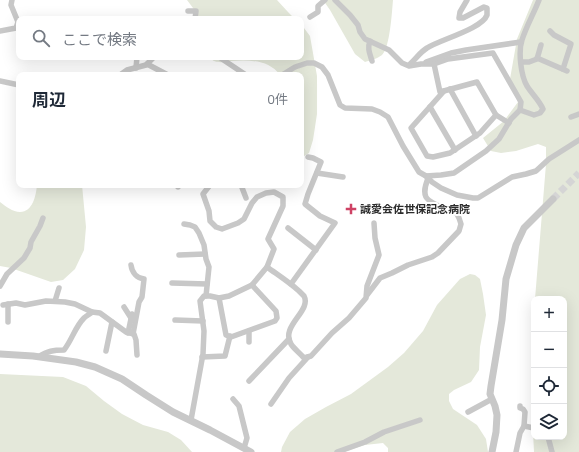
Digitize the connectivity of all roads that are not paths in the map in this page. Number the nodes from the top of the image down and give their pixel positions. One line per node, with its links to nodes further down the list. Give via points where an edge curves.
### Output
1 (12, 0): 8 (street, via 11,5)
2 (325, 0): 9 (street, via 318,6 318,12)
3 (335, 0): 13 (street, via 358,25 365,39)
4 (467, 0): 25 (street, via 459,18 484,7 487,8 485,17 456,35 426,48)
5 (539, 0): 14 (street)
6 (188, 11): 7 (street, via 196,11)
7 (195, 16)
8 (16, 17)
9 (310, 17)
10 (16, 28): 11 (street)
11 (0, 31)
12 (550, 31): 16 (street, via 571,44 565,70)
13 (370, 41): 20 (street, via 368,51); 25 (street, via 389,50 402,63)
14 (521, 42): 21 (street); 23 (street, via 451,53)
15 (541, 45): 16 (street)
16 (537, 58): 21 (street)
17 (137, 60): 26 (street)
18 (151, 60): 22 (street)
19 (224, 60): 29 (street)
20 (372, 61)
21 (521, 62): 35 (street, via 527,86 543,109 534,115)
22 (147, 64): 26 (street); 28 (street)
23 (422, 64): 24 (street); 25 (street)
24 (434, 64): 33 (street, via 440,92); 35 (street, via 448,59 493,53 521,102)
25 (409, 66)
26 (136, 68): 27 (street)
27 (124, 72)
28 (162, 72)
29 (242, 72)
30 (286, 72): 46 (street, via 307,63 322,67 340,104 345,108 372,109 388,117 419,172)
31 (0, 80): 32 (street)
32 (16, 84)
33 (447, 90): 34 (street); 37 (street, via 477,82); 40 (street)
34 (430, 107): 42 (street); 42 (street, via 411,128 427,156 432,157)
35 (520, 110): 39 (street)
36 (579, 114): 38 (street)
37 (496, 115): 39 (street); 40 (street)
38 (571, 117)
39 (509, 123): 46 (street, via 499,139 454,174)
40 (476, 136): 42 (street)
41 (579, 140): 46 (street, via 549,159 536,171 512,177 478,198 457,195 441,188)
42 (455, 150)
43 (308, 157): 44 (street, via 321,162)
44 (317, 173): 45 (street); 55 (street, via 305,204 320,216 335,223)
45 (344, 176)
46 (427, 177): 66 (street, via 424,192 426,197 457,214 461,224 459,231 438,253 380,278)
47 (208, 188): 59 (street, via 203,194 210,221 222,229 244,219 257,197 274,192 283,197 283,206 268,239 274,249)
48 (242, 188): 49 (street)
49 (246, 198)
50 (553, 199): 88 (street, via 524,228 514,251 506,278 490,394)
51 (43, 218): 64 (street, via 24,258 7,274)
52 (374, 222): 66 (street, via 379,255 366,286)
53 (184, 224): 56 (street, via 195,227 199,232)
54 (288, 228): 55 (street)
55 (316, 250): 62 (street)
56 (205, 254): 57 (street); 61 (street, via 209,267)
57 (179, 255)
58 (131, 265): 77 (street, via 139,278 144,279 142,297)
59 (267, 267): 62 (street); 63 (street)
60 (172, 283): 61 (street)
61 (207, 284): 67 (street)
62 (291, 284): 79 (street, via 304,295 305,302 291,326)
63 (252, 285): 68 (street); 76 (street, via 276,311 277,318 276,321)
64 (0, 286)
65 (59, 288): 69 (street)
66 (366, 295): 84 (street, via 349,318 311,356)
67 (206, 296): 68 (street); 73 (street, via 200,300)
68 (219, 298): 78 (street, via 226,335)
69 (55, 301): 71 (street, via 75,304); 74 (street, via 25,305 5,304)
70 (124, 307): 77 (street, via 131,316)
71 (92, 312): 75 (street, via 100,313); 85 (street, via 84,318 64,350 46,352)
72 (176, 320): 73 (street)
73 (202, 321): 86 (street)
74 (8, 322)
75 (112, 322): 77 (street); 81 (street)
76 (249, 331): 78 (street); 80 (street)
77 (130, 333): 83 (street, via 134,334 136,340)
78 (230, 336): 86 (street, via 225,356)
79 (289, 339): 84 (street, via 304,358); 87 (street)
80 (249, 342)
81 (106, 351)
82 (0, 354): 85 (street)
83 (137, 355)
84 (308, 356): 90 (street)
85 (38, 357): 93 (street, via 95,367 122,379)
86 (202, 357): 93 (street)
87 (249, 381)
88 (492, 399): 92 (street); 100 (street, via 497,415)
89 (237, 400): 98 (street, via 247,438)
90 (271, 404)
91 (520, 406): 95 (street, via 525,412)
92 (468, 412)
93 (191, 420): 98 (street)
94 (420, 420): 99 (street)
95 (524, 426): 96 (street); 101 (street)
96 (531, 427)
97 (549, 440): 102 (street)
98 (246, 450)
99 (337, 452)
100 (492, 452)
101 (516, 452)
102 (552, 452)

